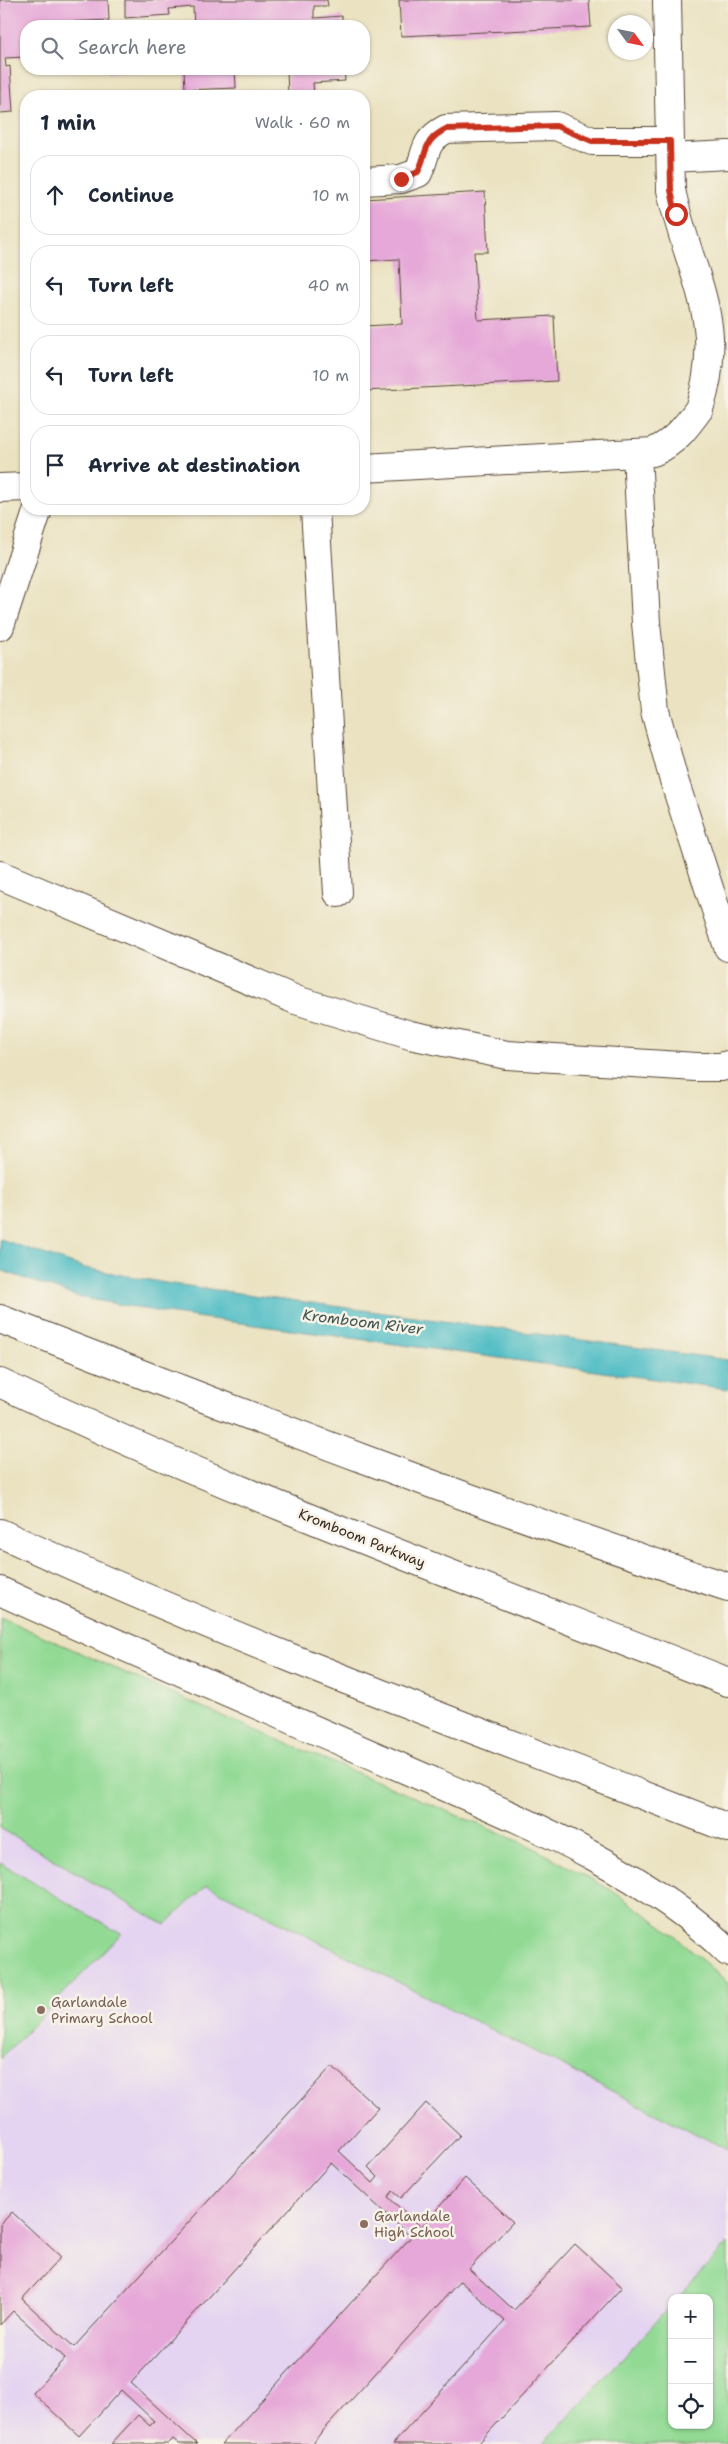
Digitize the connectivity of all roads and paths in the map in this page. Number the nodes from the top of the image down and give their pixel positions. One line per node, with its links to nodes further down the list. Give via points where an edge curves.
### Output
1 (668, 0): 2 (main road)
2 (671, 149): 3 (main road); 4 (main road, via 592,141 556,126 446,129 433,136 425,148 418,172 401,179); 5 (main road, via 671,190 676,214 717,300 725,322 726,345 722,372 709,396 677,437 665,447)
3 (728, 155)
4 (370, 182)
5 (638, 454): 6 (main road); 14 (main road, via 646,632 655,711)
6 (370, 468)
7 (20, 487): 8 (main road)
8 (0, 488)
9 (36, 515): 11 (main road)
10 (315, 515): 13 (main road)
11 (0, 626)
12 (0, 875): 15 (main road, via 296,1000 410,1035 507,1055 696,1067)
13 (338, 893)
14 (728, 947)
15 (728, 1065)
16 (0, 1319): 19 (main road, via 610,1549)
17 (0, 1383): 21 (main road, Kromboom Parkway, via 235,1487)
18 (0, 1533): 22 (main road, via 278,1654)
19 (728, 1587)
20 (0, 1591): 23 (main road, via 518,1820 606,1864 662,1899)
21 (728, 1682)
22 (728, 1828)
23 (728, 1952)

